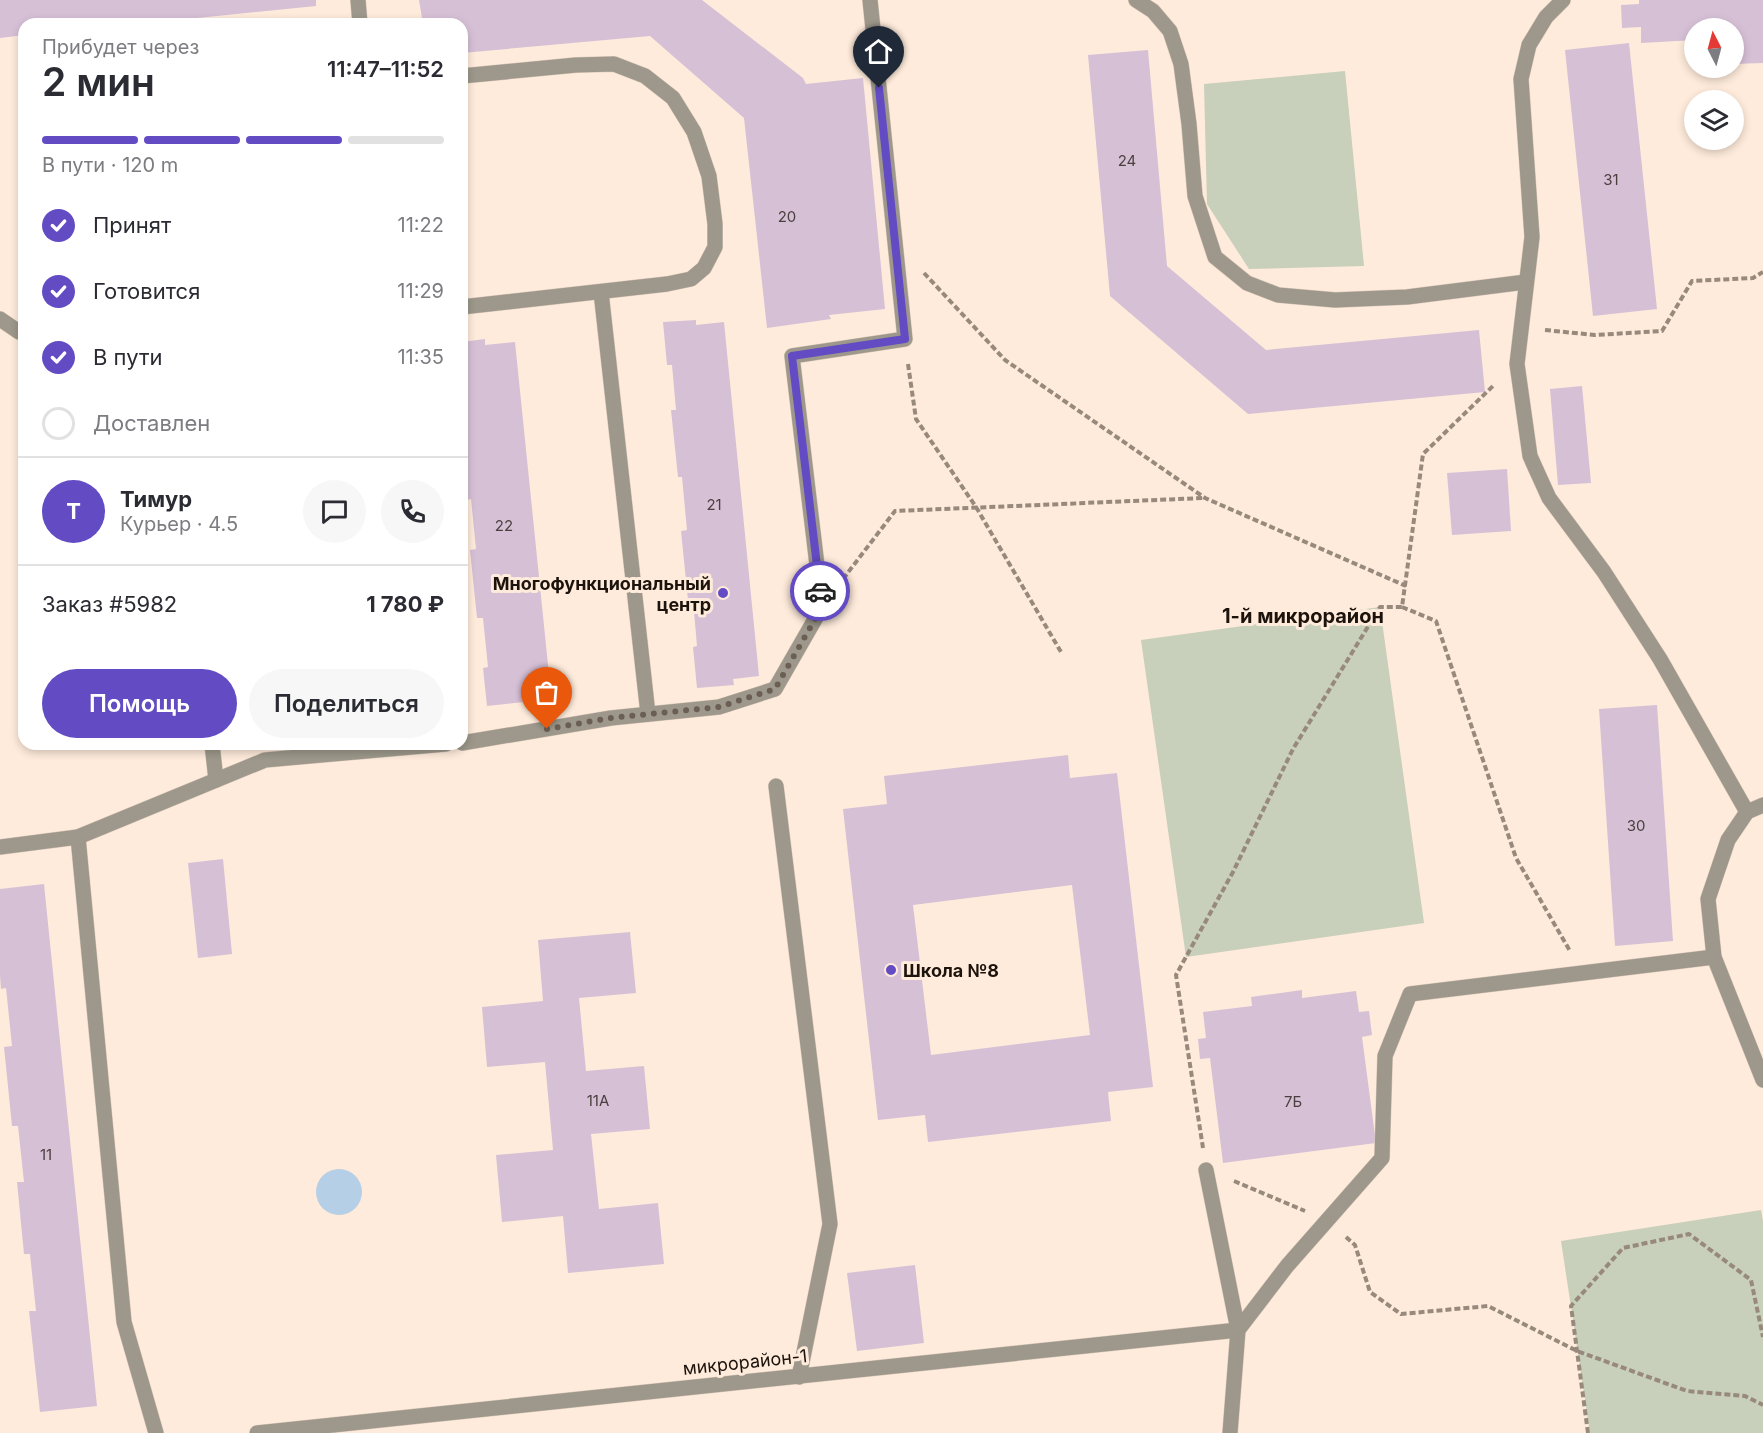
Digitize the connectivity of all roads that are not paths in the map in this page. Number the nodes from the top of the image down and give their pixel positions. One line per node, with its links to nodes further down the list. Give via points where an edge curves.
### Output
1 (357, 0): 5 (lane)
2 (870, 0): 12 (lane, via 905,339 792,356 822,607 775,689 719,707)
3 (1136, 0): 7 (lane, via 1153,11 1170,31 1181,64 1195,196 1215,257 1247,283 1278,295 1335,300 1407,297)
4 (1563, 0): 7 (lane, via 1528,45 1521,79 1532,237)
5 (359, 18)
6 (468, 75): 8 (lane, via 614,64 645,76 673,98 694,132 709,176 715,224 715,247 705,268 691,279)
7 (1526, 282): 19 (lane, via 1517,364 1530,456 1549,498 1604,572 1660,659)
8 (601, 292): 9 (lane); 12 (lane)
9 (468, 306)
10 (0, 319): 11 (lane)
11 (18, 331)
12 (648, 714): 13 (lane)
13 (468, 742)
14 (213, 750): 16 (lane)
15 (372, 750): 16 (lane, via 265,760)
16 (216, 780): 20 (lane)
17 (776, 786): 26 (lane, via 830,1224)
18 (1763, 806): 19 (lane)
19 (1748, 812): 22 (lane, via 1728,840 1708,899)
20 (78, 837): 21 (lane); 27 (lane, via 124,1322)
21 (0, 847)
22 (1714, 957): 23 (lane); 25 (lane, via 1410,994 1385,1056 1382,1158 1287,1266)
23 (1763, 1080)
24 (1206, 1170): 25 (lane)
25 (1238, 1330): 26 (lane, микрорайон-1); 29 (lane)
26 (799, 1377): 28 (lane, микрорайон-1)
27 (156, 1433)
28 (257, 1433)
29 (1230, 1433)

